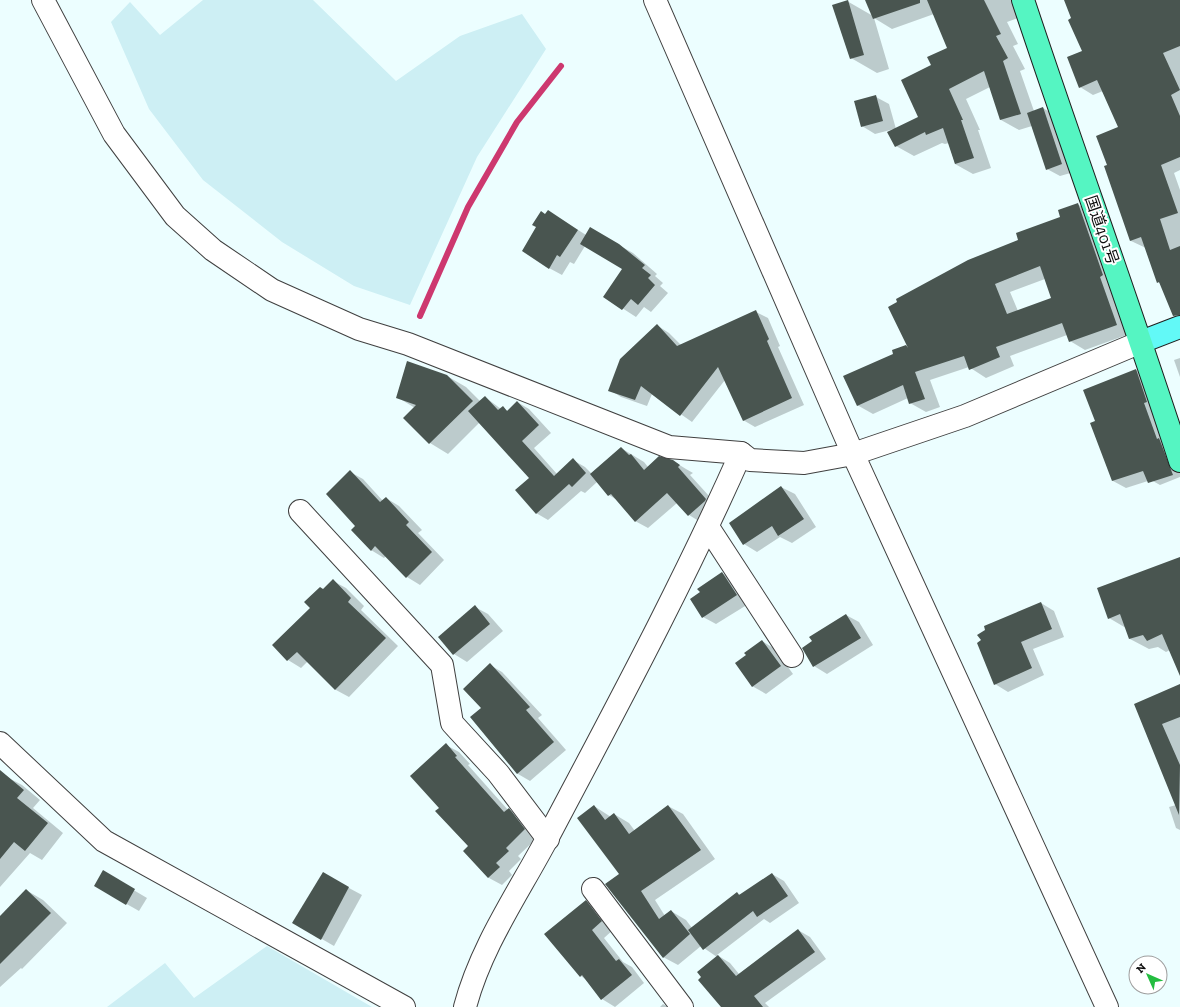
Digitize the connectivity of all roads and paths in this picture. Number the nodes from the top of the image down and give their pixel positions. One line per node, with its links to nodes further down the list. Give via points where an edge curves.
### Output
1 (43, 0): 6 (street, via 114,134 175,216 213,250 272,290 359,329 408,344 669,446)
2 (655, 0): 7 (street)
3 (1023, 0): 5 (highway, 国道401号)
4 (1180, 327): 5 (main road)
5 (1141, 342): 7 (street, via 965,416); 8 (highway, 国道401号)
6 (741, 453): 7 (street, via 750,460 804,463); 10 (street)
7 (852, 454): 18 (street)
8 (1180, 461)
9 (300, 511): 13 (street, via 442,665 452,723 498,773)
10 (708, 527): 11 (street); 13 (street)
11 (792, 656)
12 (0, 743): 15 (street, via 104,841)
13 (548, 839): 16 (street, via 495,932)
14 (593, 889): 17 (street)
15 (404, 1007)
16 (465, 1007)
17 (682, 1007)
18 (1107, 1007)

